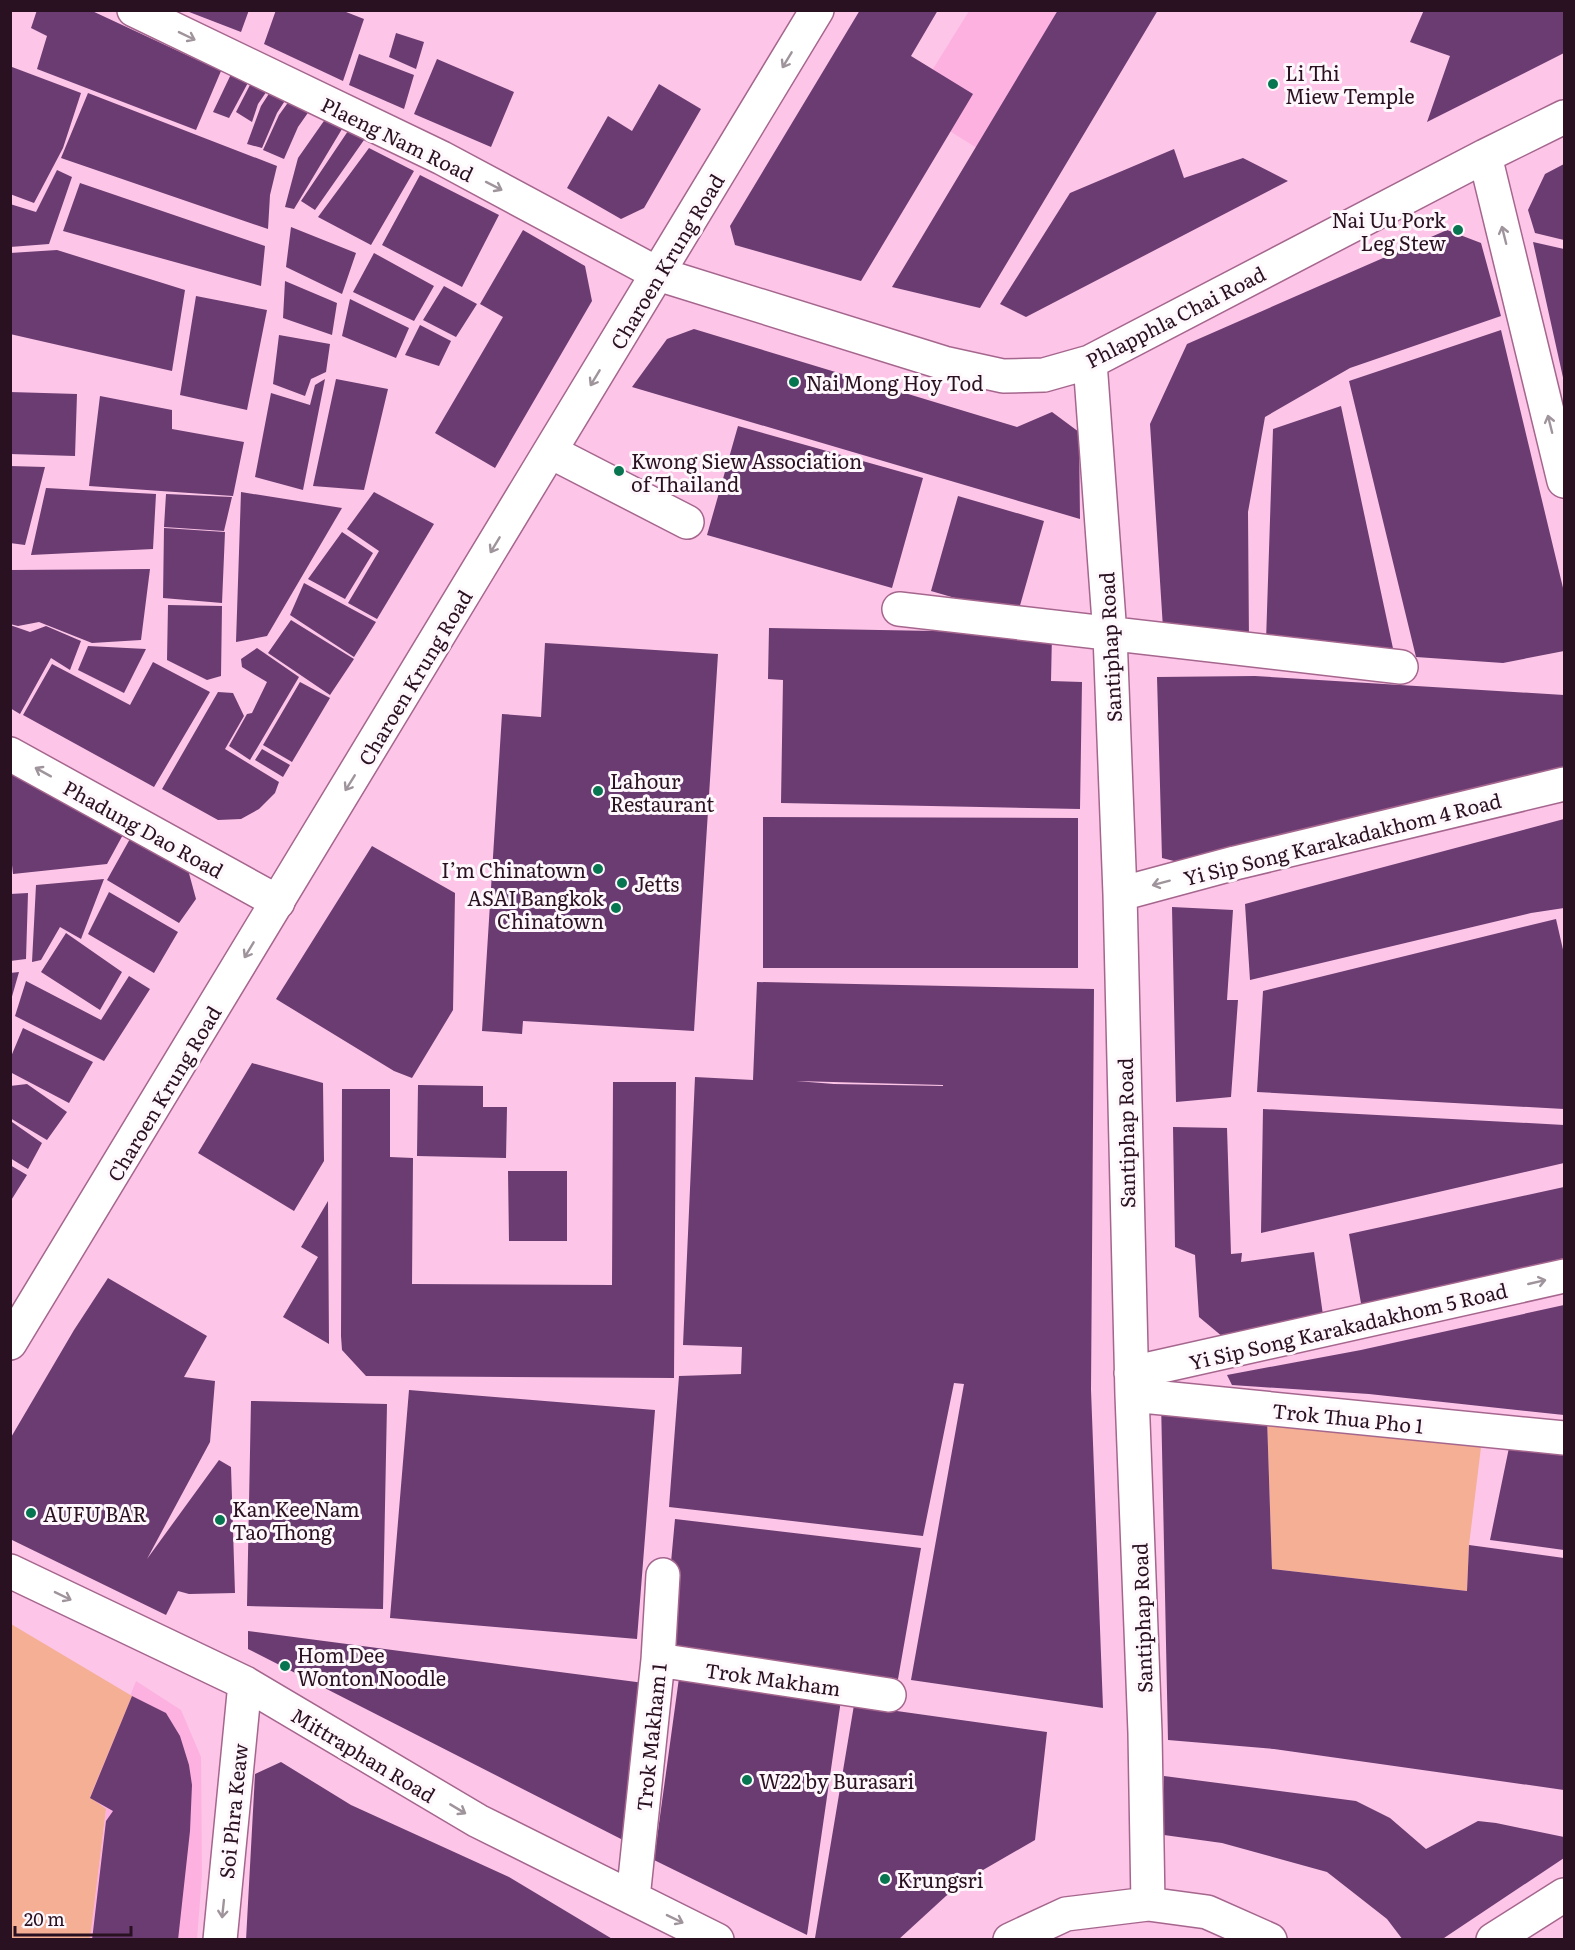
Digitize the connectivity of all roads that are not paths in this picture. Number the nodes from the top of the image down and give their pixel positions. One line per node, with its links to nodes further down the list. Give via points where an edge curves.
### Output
1 (134, 10): 5 (street, Plaeng Nam Road, one-way to 5, via 442,158)
2 (817, 10): 5 (street, Charoen Krung Road, one-way to 5)
3 (1564, 117): 4 (street, Phlapphla Chai Road)
4 (1485, 156): 6 (street, Phlapphla Chai Road); 8 (street, one-way to 4)
5 (658, 274): 6 (street, Phlapphla Chai Road, via 944,363 1003,376 1044,375); 7 (street, Charoen Krung Road, one-way to 7)
6 (1090, 362): 11 (street, Santiphap Road)
7 (551, 452): 9 (street); 16 (street, Charoen Krung Road, one-way to 16)
8 (1564, 481)
9 (687, 522)
10 (899, 609): 11 (street)
11 (1110, 635): 12 (street); 15 (street, Santiphap Road)
12 (1401, 667)
13 (10, 754): 16 (street, Phadung Dao Road, one-way to 13)
14 (1564, 784): 15 (street, Yi Sip Song Karakadakhom 4 Road, one-way to 15)
15 (1120, 894): 19 (street, Santiphap Road)
16 (278, 903): 18 (street, Charoen Krung Road, one-way to 18)
17 (1564, 1276): 19 (street, Yi Sip Song Karakadakhom 5 Road, one-way to 17)
18 (10, 1343)
19 (1131, 1384): 20 (street, Trok Thua Pho 1); 28 (street, Santiphap Road, via 1146,1733)
20 (1564, 1438)
21 (10, 1571): 24 (street, Mittraphan Road, one-way to 24)
22 (663, 1575): 23 (street, Trok Makham 1)
23 (658, 1660): 25 (street, Trok Makham); 27 (street, Trok Makham 1)
24 (245, 1683): 27 (street, Mittraphan Road, one-way to 27, via 478,1821); 29 (street, Soi Phra Keaw, one-way to 29)
25 (889, 1695)
26 (1564, 1895): 33 (street)
27 (633, 1898): 30 (street, Mittraphan Road, one-way to 30)
28 (1148, 1904): 31 (street, via 1066,1914); 32 (street, via 1207,1912)
29 (220, 1940)
30 (717, 1940)
31 (1010, 1940)
32 (1270, 1940)
33 (1493, 1940)

